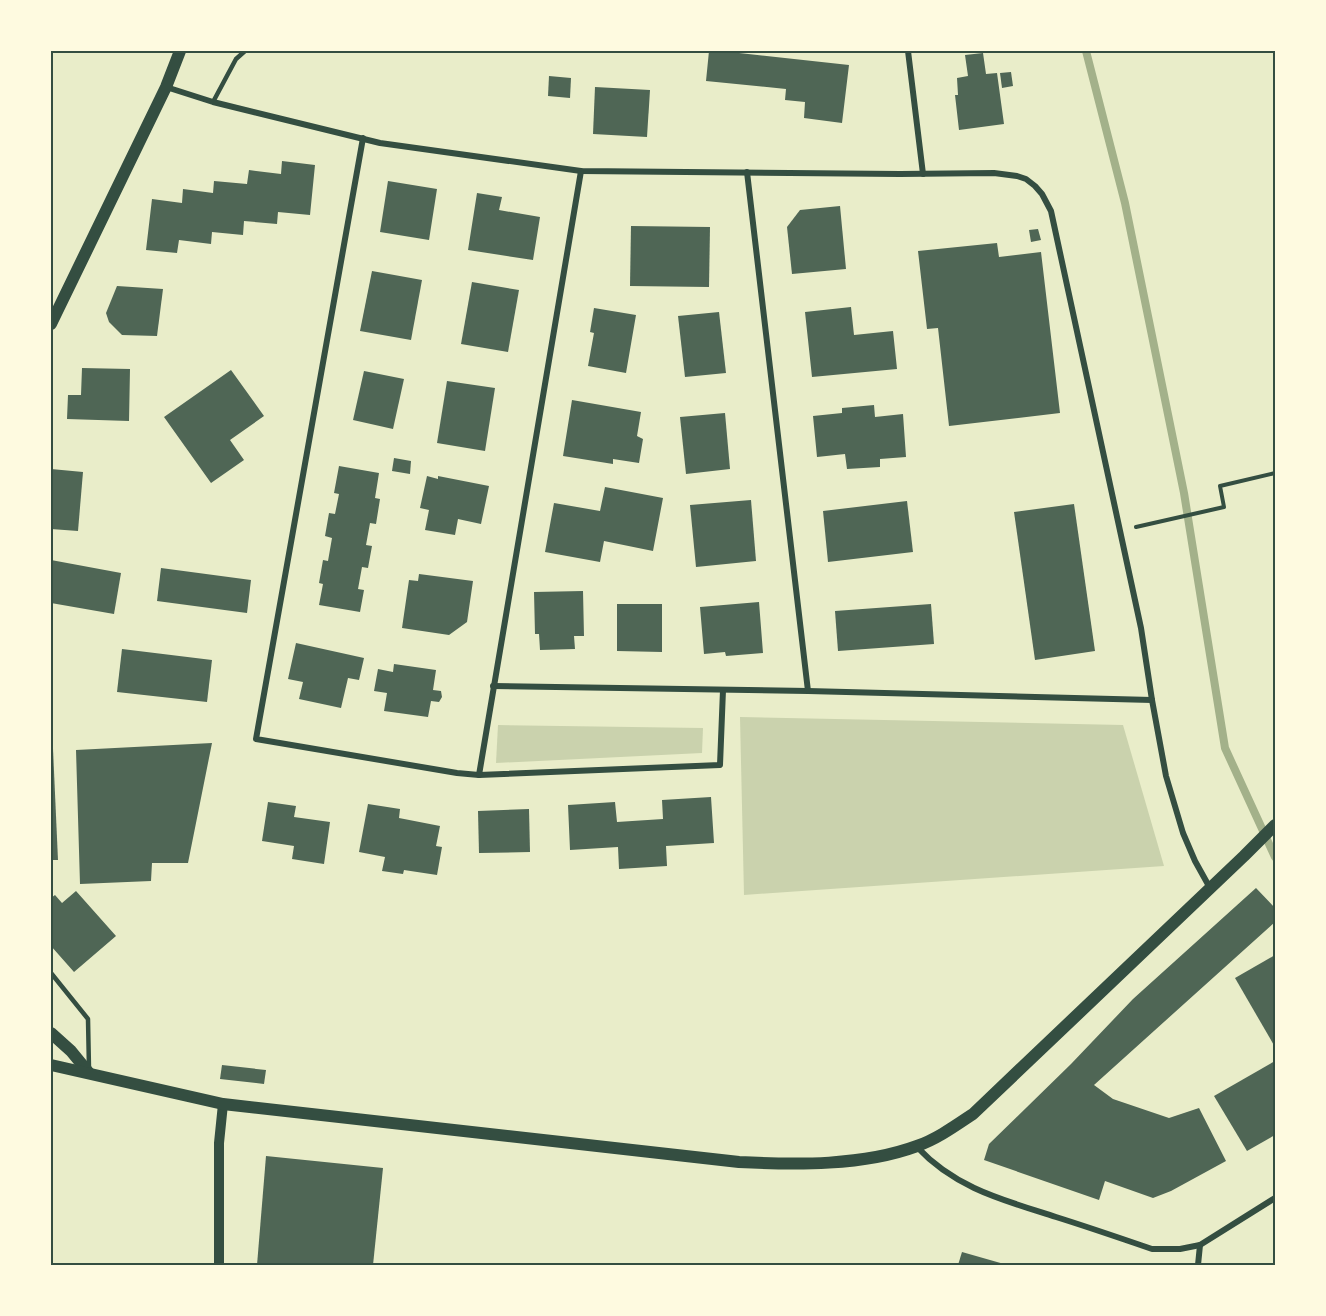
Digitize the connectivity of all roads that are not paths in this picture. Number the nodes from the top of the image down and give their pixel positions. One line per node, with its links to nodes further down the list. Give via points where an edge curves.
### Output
1 (180, 51): 4 (main road)
2 (245, 51): 5 (lane, via 236,59)
3 (908, 51): 9 (street)
4 (166, 87): 5 (street); 10 (main road)
5 (213, 102): 6 (street)
6 (363, 138): 7 (street); 15 (street, via 256,739)
7 (581, 171): 8 (street); 11 (street)
8 (747, 172): 9 (street); 13 (street)
9 (923, 174): 14 (street, via 1017,176 1035,186 1051,211 1136,605)
10 (51, 324)
11 (493, 686): 12 (street); 15 (street)
12 (723, 690): 13 (street); 15 (street, via 720,765)
13 (808, 692): 14 (street)
14 (1152, 700): 17 (street, via 1166,776 1183,833)
15 (479, 774)
16 (1275, 825): 17 (main road)
17 (1210, 888): 23 (main road, via 973,1114)
18 (51, 974): 21 (lane, via 88,1020)
19 (51, 1033): 21 (main road)
20 (51, 1065): 21 (main road)
21 (88, 1073): 22 (main road)
22 (223, 1104): 23 (main road, via 739,1162 848,1161); 26 (street, via 219,1143)
23 (916, 1146): 25 (street, via 957,1180 993,1197 1152,1249)
24 (1275, 1198): 25 (street)
25 (1200, 1245): 27 (street)
26 (219, 1265)
27 (1198, 1265)

